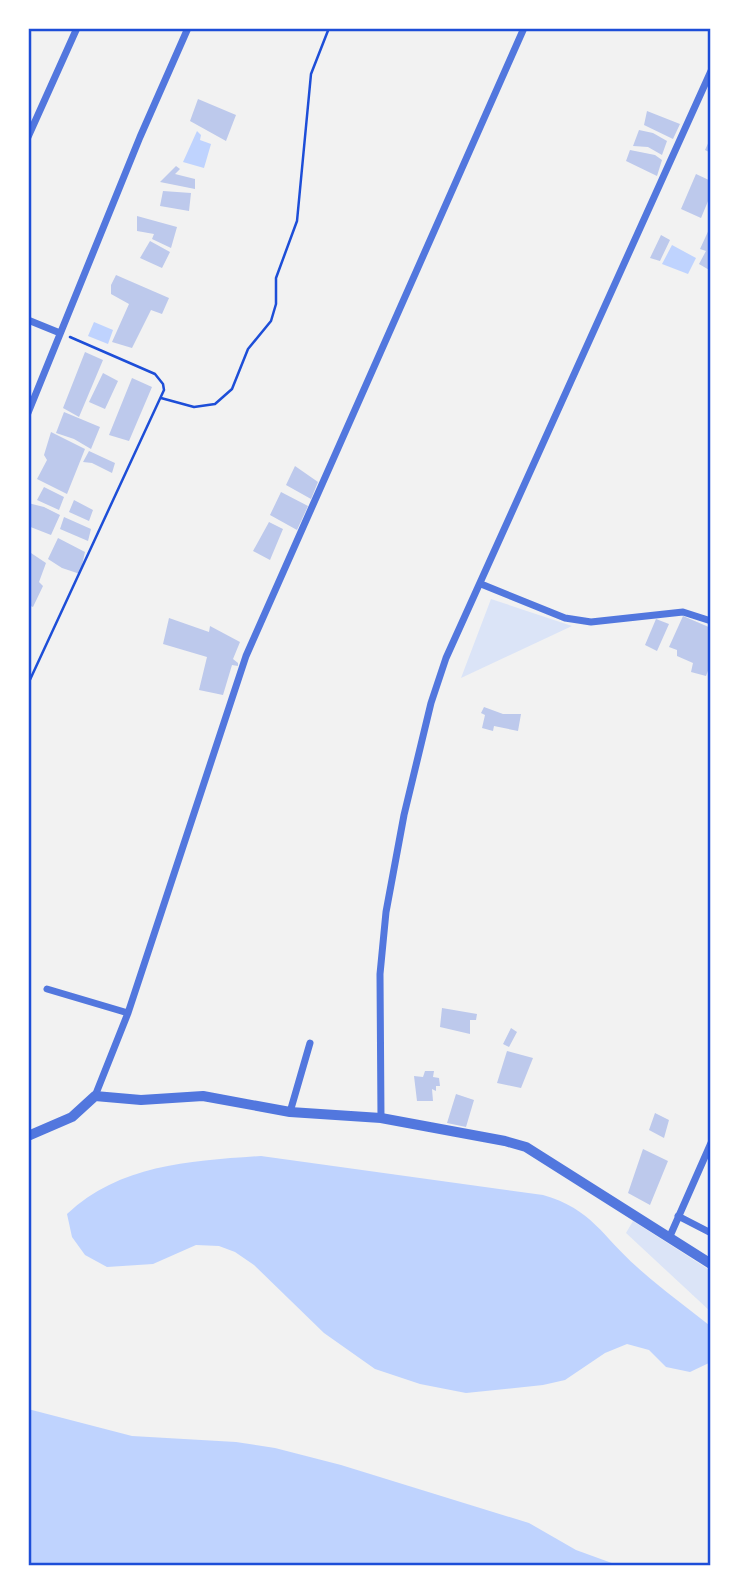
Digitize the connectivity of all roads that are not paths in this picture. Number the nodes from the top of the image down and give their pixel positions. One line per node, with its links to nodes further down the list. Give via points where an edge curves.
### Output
1 (77, 28): 5 (street)
2 (188, 28): 7 (street)
3 (524, 28): 12 (street, via 246,656)
4 (711, 71): 9 (street)
5 (28, 137)
6 (28, 320): 7 (street)
7 (60, 333): 8 (street)
8 (28, 413)
9 (481, 583): 10 (street, via 565,618 591,622 683,612); 16 (street, via 430,703 404,815 380,974)
10 (711, 621)
11 (47, 989): 12 (street)
12 (128, 1013): 14 (street)
13 (310, 1043): 15 (street)
14 (95, 1096): 15 (street, via 141,1100 202,1096); 17 (street, via 72,1117)
15 (290, 1112): 16 (street)
16 (381, 1118): 21 (street, via 526,1147)
17 (28, 1136)
18 (711, 1143): 19 (street)
19 (678, 1216): 20 (street); 21 (street)
20 (711, 1233)
21 (670, 1236): 22 (street)
22 (711, 1264)

